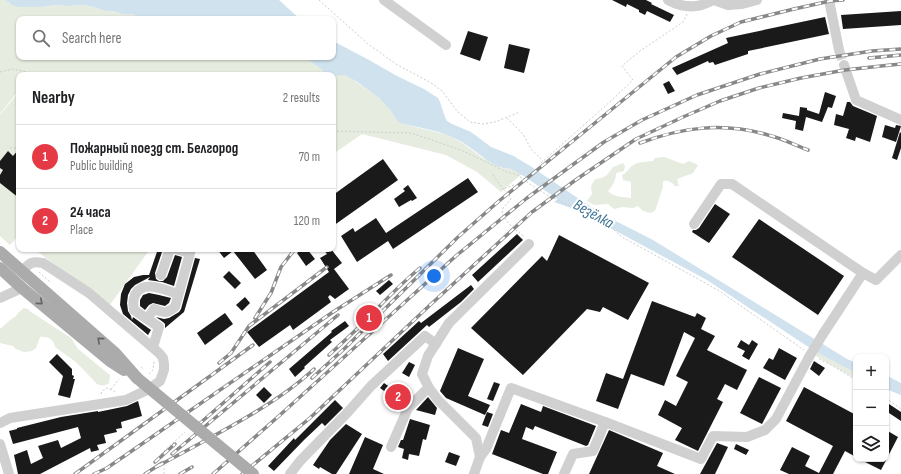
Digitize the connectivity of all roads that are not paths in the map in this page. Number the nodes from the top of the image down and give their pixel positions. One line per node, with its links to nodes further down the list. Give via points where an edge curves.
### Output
1 (384, 0): 6 (street)
2 (668, 0): 3 (street, via 691,7)
3 (714, 0): 4 (street, via 728,4)
4 (757, 0)
5 (829, 0): 7 (street)
6 (446, 45)
7 (839, 50)
8 (844, 65): 9 (street, via 856,100)
9 (901, 120)
10 (694, 224): 18 (street, via 721,184 732,184)
11 (529, 244): 24 (street, via 449,323)
12 (0, 252): 17 (main road)
13 (169, 252): 19 (street)
14 (184, 252): 21 (street, via 190,254)
15 (900, 258): 18 (street, via 876,280)
16 (0, 268): 20 (main road)
17 (22, 271): 25 (street, via 30,263 43,263 89,293); 26 (main road, one-way to 17, via 115,354)
18 (863, 273): 28 (street, bridge, via 810,355 776,419 764,430 747,438 713,436 701,458)
19 (161, 275)
20 (22, 288): 22 (street); 26 (main road, one-way to 26, via 110,361)
21 (178, 294): 23 (street, via 175,307 163,313 154,309); 23 (street, via 152,286 144,286 138,290 132,301 134,310)
22 (0, 298)
23 (147, 320): 25 (street, via 159,327)
24 (436, 344): 27 (street, via 428,356 422,374); 35 (street, via 425,336 371,386)
25 (153, 347): 29 (street, via 162,358 164,370 160,381 149,389 126,400 10,418)
26 (137, 378): 34 (main road, bridge)
27 (429, 388): 31 (street, via 405,407); 32 (street, via 476,438)
28 (604, 422): 32 (street, via 511,388 486,449); 37 (street, via 593,451 573,454)
29 (0, 423)
30 (0, 444): 33 (street)
31 (391, 447)
32 (480, 457): 36 (street)
33 (9, 474)
34 (253, 474)
35 (290, 474)
36 (474, 474)
37 (564, 474)

